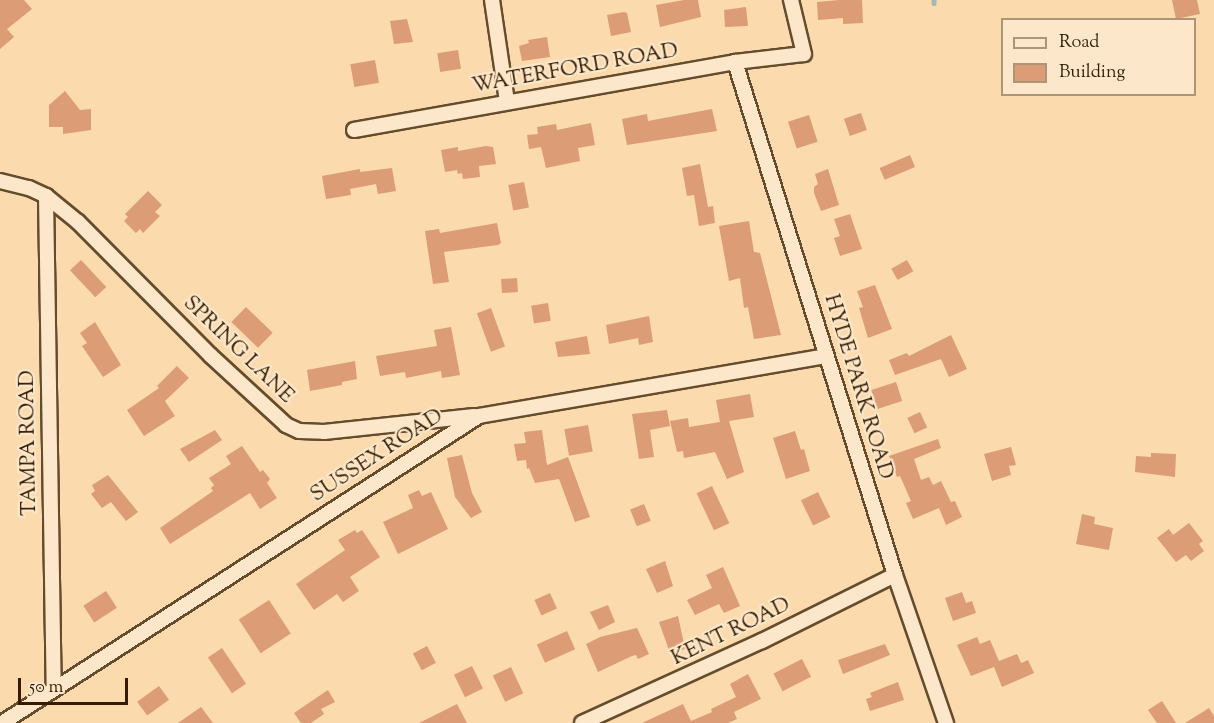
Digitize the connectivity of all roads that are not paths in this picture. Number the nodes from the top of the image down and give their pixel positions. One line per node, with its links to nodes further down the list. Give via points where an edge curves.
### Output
1 (492, 0): 4 (street)
2 (791, 0): 3 (street, WATERFORD ROAD, via 804,54)
3 (735, 62): 4 (street, WATERFORD ROAD); 8 (street, HYDE PARK ROAD)
4 (507, 102): 5 (street, WATERFORD ROAD)
5 (354, 130)
6 (0, 181): 7 (street)
7 (46, 196): 9 (street, SPRING LANE, via 78,222 286,425 298,431 324,432); 11 (street, TAMPA ROAD)
8 (826, 356): 9 (street, SUSSEX ROAD); 10 (street, HYDE PARK ROAD)
9 (479, 416): 11 (street, SUSSEX ROAD)
10 (895, 575): 13 (street, KENT ROAD); 14 (street, HYDE PARK ROAD)
11 (54, 689): 12 (street, SUSSEX ROAD)
12 (2, 723)
13 (582, 723)
14 (946, 723)

